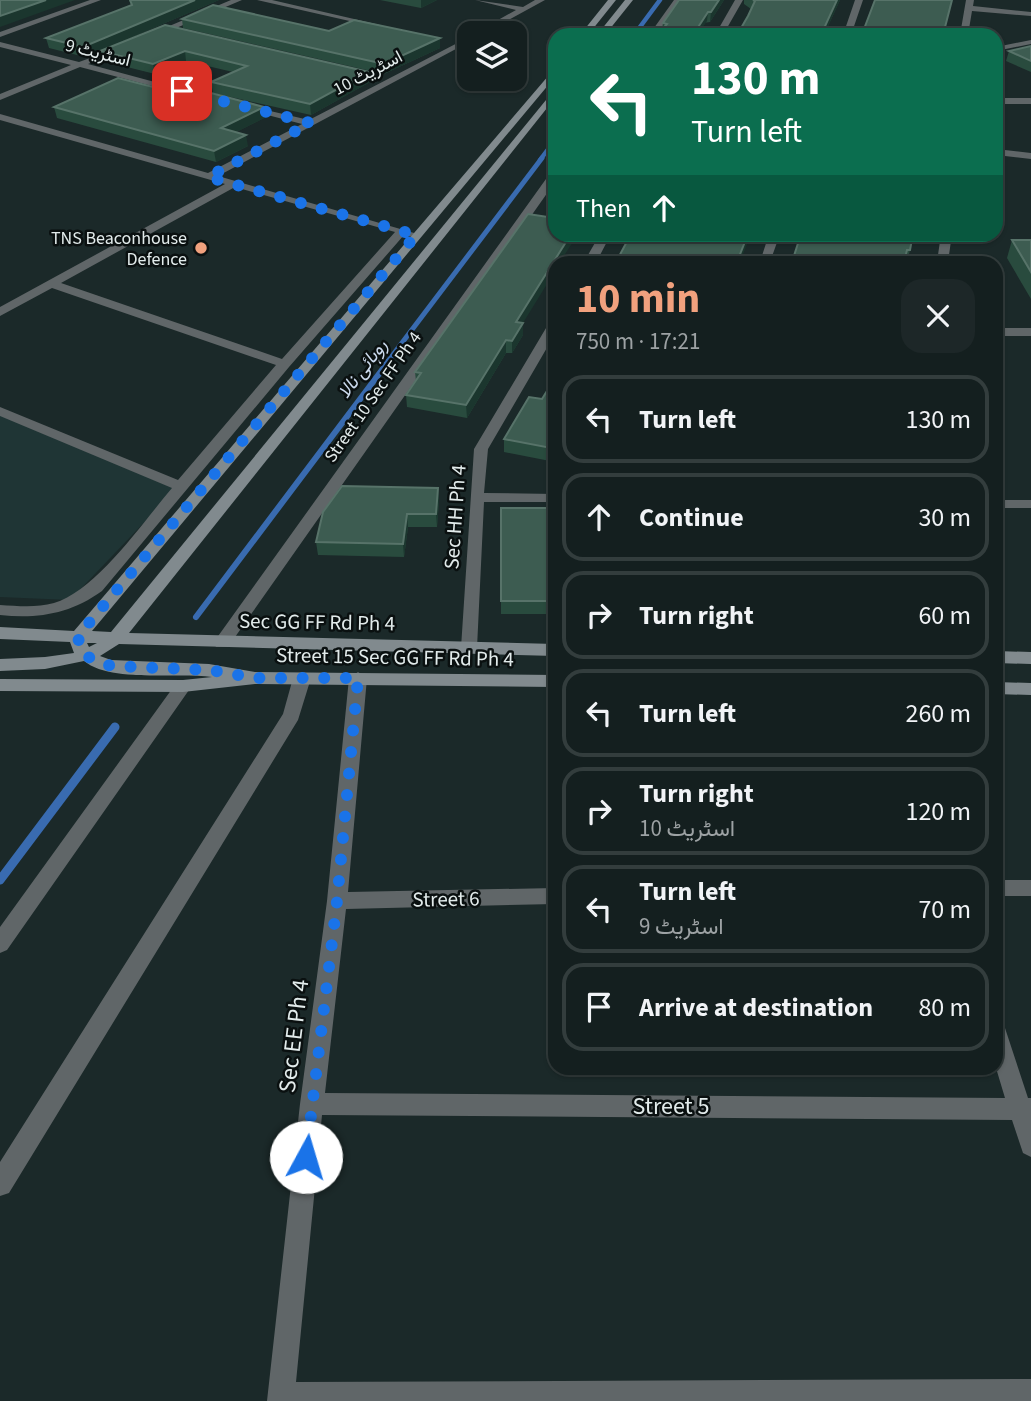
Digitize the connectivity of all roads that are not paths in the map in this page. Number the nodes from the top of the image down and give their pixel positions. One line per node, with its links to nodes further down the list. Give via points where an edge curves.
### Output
1 (97, 0): 24 (street, اسٹریٹ 9)
2 (238, 0): 22 (street)
3 (261, 0): 15 (street)
4 (479, 0): 12 (street)
5 (541, 0): 12 (street)
6 (612, 0): 16 (main road)
7 (629, 0): 17 (main road)
8 (678, 0): 18 (street)
9 (739, 0): 19 (street)
10 (859, 0): 20 (street)
11 (969, 4): 13 (street); 21 (street)
12 (523, 9): 14 (street)
13 (1031, 14)
14 (501, 21)
15 (381, 26)
16 (590, 28)
17 (607, 28)
18 (658, 28)
19 (723, 28)
20 (849, 28)
21 (965, 28)
22 (165, 29): 23 (street); 25 (street)
23 (178, 32)
24 (0, 35)
25 (141, 40)
26 (448, 40): 27 (street)
27 (457, 41)
28 (1031, 42): 32 (street)
29 (0, 44): 33 (street, اسٹریٹ 9)
30 (128, 45): 33 (street)
31 (457, 45): 36 (street, اسٹریٹ 10)
32 (1003, 47)
33 (79, 65): 37 (street); 38 (street, اسٹریٹ 9)
34 (376, 78): 36 (street)
35 (548, 79): 51 (main road)
36 (389, 81): 44 (street, اسٹریٹ 10)
37 (0, 97)
38 (221, 100)
39 (548, 101): 69 (main road)
40 (1003, 101): 41 (street)
41 (1031, 101)
42 (234, 104): 44 (street)
43 (0, 117): 47 (street)
44 (311, 123): 47 (street, اسٹریٹ 10)
45 (1003, 153): 46 (street)
46 (1031, 156)
47 (208, 177): 48 (street)
48 (233, 184): 50 (street); 52 (street)
49 (548, 184): 70 (street, Street 10 Sec FF Ph 4)
50 (401, 232): 51 (street); 57 (street)
51 (416, 235): 58 (main road)
52 (52, 284): 53 (street); 59 (street)
53 (0, 312)
54 (1003, 332): 55 (street)
55 (1031, 332)
56 (548, 335): 62 (street, Sec HH Ph 4, via 481,449)
57 (307, 337): 58 (street); 59 (street)
58 (327, 341): 68 (main road)
59 (284, 364): 61 (street)
60 (0, 411): 61 (street)
61 (183, 487): 66 (street, via 96,587 77,602 55,611)
62 (476, 497): 63 (street); 71 (street, Sec HH Ph 4)
63 (548, 498)
64 (1003, 503): 65 (street)
65 (1031, 504)
66 (0, 610)
67 (0, 633): 68 (main road, Sec GG FF Rd Ph 4)
68 (78, 636): 69 (main road, Sec GG FF Rd Ph 4); 73 (main road)
69 (116, 638): 70 (main road, Sec GG FF Rd Ph 4); 73 (main road)
70 (222, 643): 71 (main road, Sec GG FF Rd Ph 4)
71 (469, 648): 72 (main road, Sec GG FF Rd Ph 4)
72 (548, 650)
73 (85, 654): 76 (main road, via 36,665); 77 (main road, via 111,666 209,670)
74 (1003, 657): 75 (main road)
75 (1031, 658)
76 (0, 665)
77 (255, 678): 78 (main road, Street 15 Sec GG FF Rd Ph 4); 82 (main road, Street 15 Sec GG FF Rd Ph 4)
78 (302, 678): 79 (main road, Street 15 Sec GG FF Rd Ph 4); 94 (street, via 292,715)
79 (358, 678): 80 (main road, Street 15 Sec GG FF Rd Ph 4); 88 (street, Sec EE Ph 4)
80 (548, 681)
81 (0, 685): 82 (main road, Street 15 Sec GG FF Rd Ph 4)
82 (183, 686): 89 (street)
83 (1003, 688): 84 (main road)
84 (1031, 688)
85 (1003, 888): 86 (street)
86 (1031, 888)
87 (548, 896): 88 (street, Street 6)
88 (337, 901): 91 (street, Sec EE Ph 4)
89 (0, 944)
90 (1003, 1050): 92 (street)
91 (312, 1104): 92 (street, Street 5); 96 (street, Sec EE Ph 4)
92 (1026, 1109): 93 (street)
93 (1031, 1145)
94 (0, 1184)
95 (1031, 1393): 96 (street)
96 (281, 1399)

